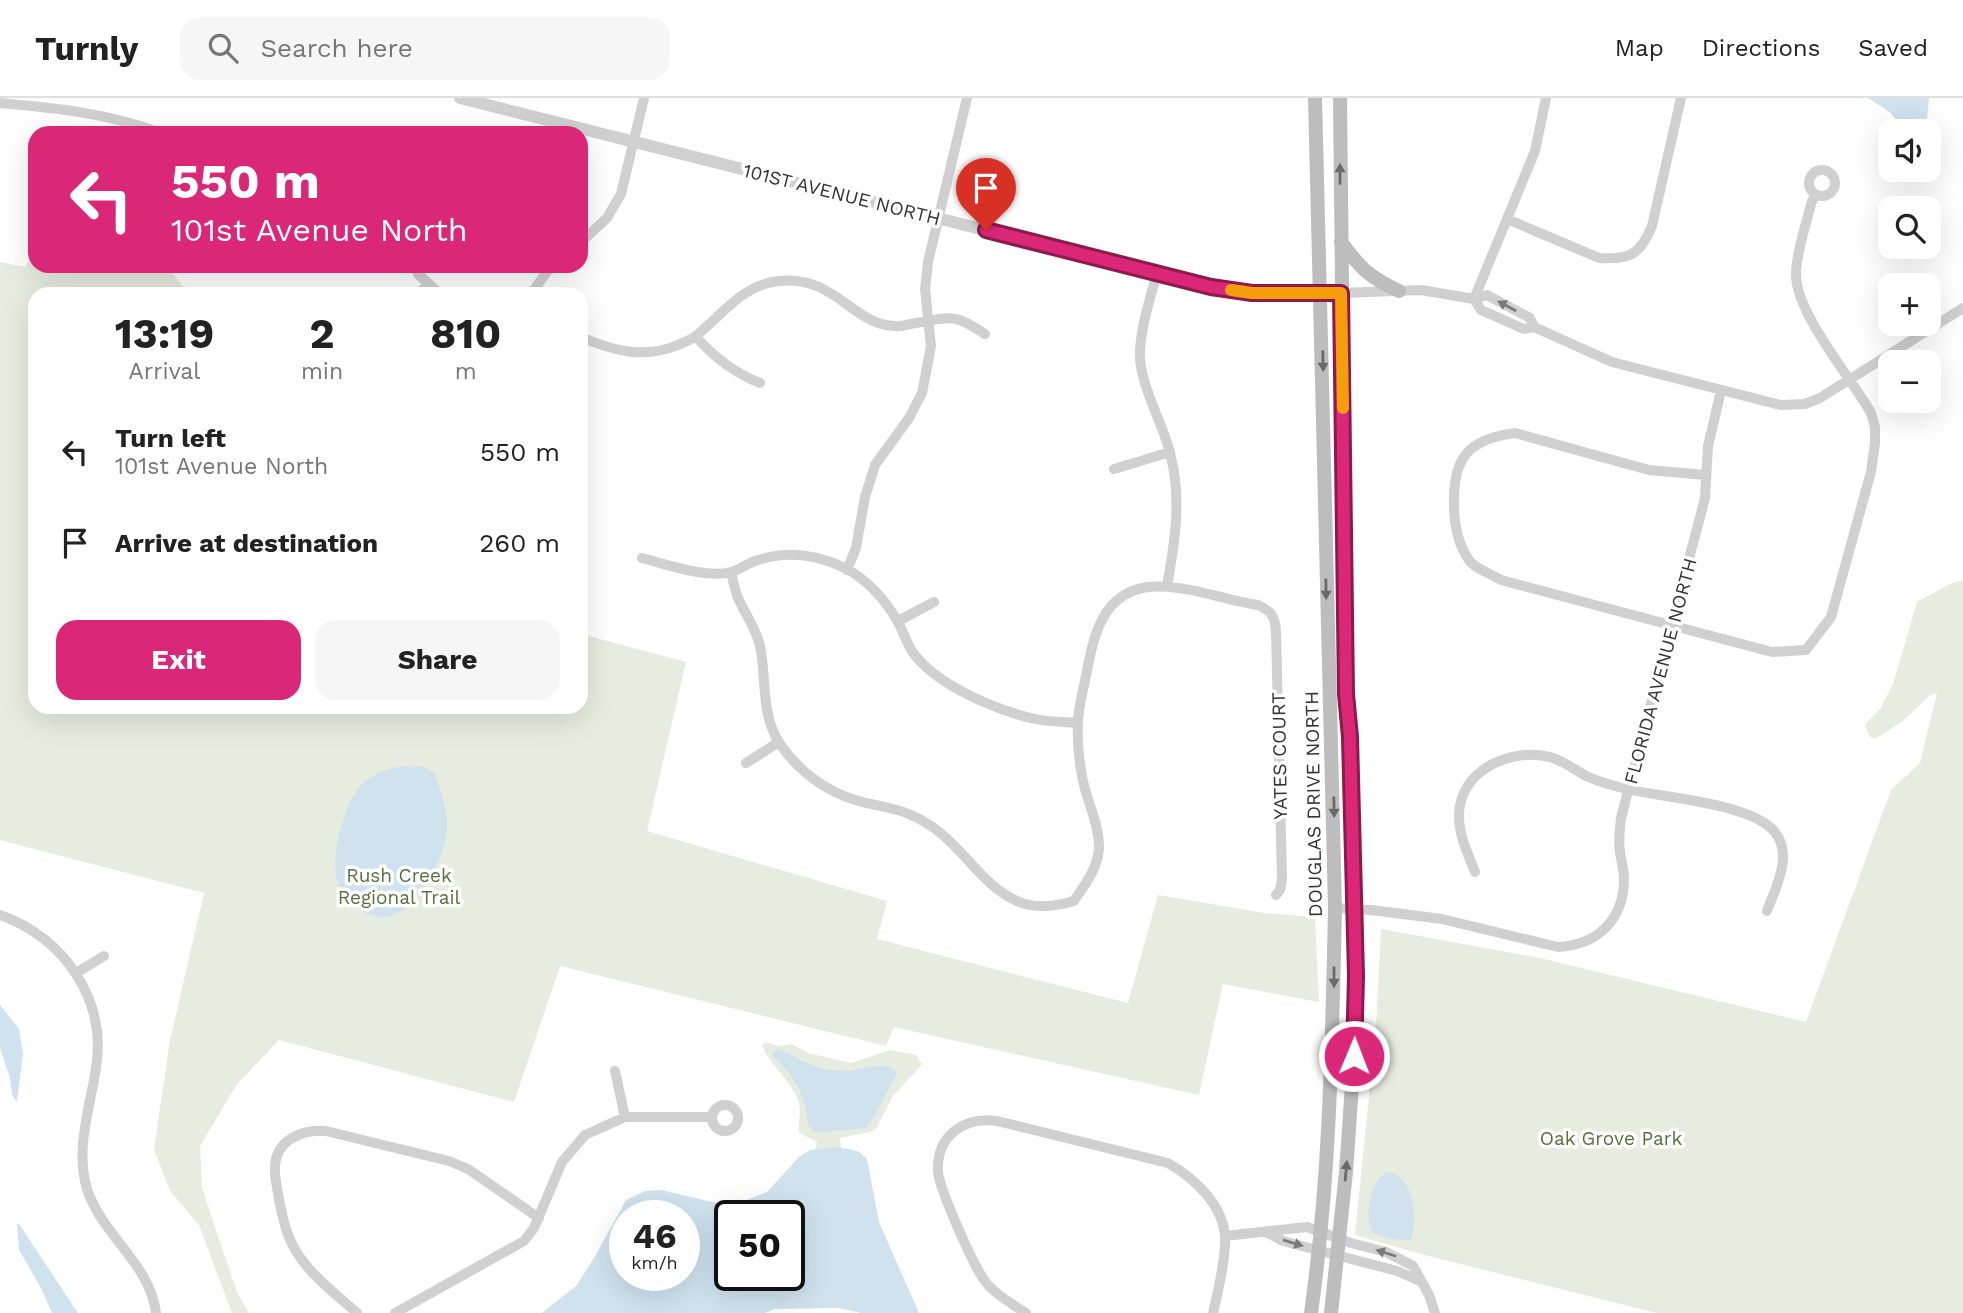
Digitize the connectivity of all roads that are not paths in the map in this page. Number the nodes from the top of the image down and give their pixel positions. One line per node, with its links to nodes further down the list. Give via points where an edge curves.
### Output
1 (460, 98): 10 (street, 101ST AVENUE NORTH)
2 (644, 98): 12 (street)
3 (967, 98): 14 (street)
4 (1315, 98): 24 (main road, DOUGLAS DRIVE NORTH)
5 (1340, 98): 17 (main road, DOUGLAS DRIVE NORTH, one-way to 5)
6 (1546, 98): 15 (street, via 1535,151)
7 (1681, 98): 15 (street, via 1652,226 1632,255 1599,258)
8 (0, 103): 9 (street, via 80,110)
9 (136, 126)
10 (573, 126)
11 (588, 130): 12 (street, 101ST AVENUE NORTH)
12 (634, 141): 14 (street, 101ST AVENUE NORTH); 16 (street, via 621,194 607,218)
13 (1815, 194): 32 (street, via 1796,272 1799,295)
14 (937, 218): 18 (street, 101ST AVENUE NORTH); 28 (street, via 925,289)
15 (1507, 219): 26 (street)
16 (588, 236)
17 (1341, 242): 23 (main road, via 1362,270); 25 (main road, DOUGLAS DRIVE NORTH)
18 (1157, 272): 24 (street, 101ST AVENUE NORTH, via 1252,293); 35 (street, via 1143,324 1140,365)
19 (418, 273): 20 (street)
20 (429, 284): 21 (street); 22 (street)
21 (426, 287)
22 (432, 287)
23 (1399, 291): 25 (street, 101ST AVENUE NORTH); 26 (street, 101ST AVENUE NORTH, via 1433,291)
24 (1322, 293): 25 (street, 101ST AVENUE NORTH); 51 (main road, DOUGLAS DRIVE NORTH, one-way to 51)
25 (1341, 293): 52 (main road, DOUGLAS DRIVE NORTH)
26 (1474, 299): 34 (street, 101ST AVENUE NORTH, via 1487,295 1530,318 1534,327 1612,362)
27 (1963, 308): 32 (street, 101ST AVENUE NORTH)
28 (927, 321): 29 (street, via 950,316); 30 (street, via 895,326 874,322 825,288 781,281 756,286); 39 (street, via 931,346 922,393 875,465)
29 (985, 334)
30 (696, 337): 31 (street, via 667,349 637,354); 33 (street, via 712,355)
31 (588, 340)
32 (1851, 380): 34 (street, 101ST AVENUE NORTH, via 1805,404 1780,405); 44 (street, via 1871,413 1875,457 1831,617 1816,639 1806,650 1772,652)
33 (760, 383)
34 (1721, 391): 37 (street, FLORIDA AVENUE NORTH)
35 (1170, 452): 36 (street); 41 (street, via 1177,488 1175,545)
36 (1114, 469)
37 (1705, 475): 44 (street, FLORIDA AVENUE NORTH, via 1705,498); 44 (street, via 1649,470 1515,433 1476,443 1461,459 1453,479 1454,526 1471,563 1501,579)
38 (642, 558): 40 (street, via 702,572)
39 (847, 570): 40 (street, via 799,553 774,555); 43 (street, via 869,584)
40 (731, 572): 46 (street, via 760,646 768,716)
41 (1167, 586): 45 (street, via 1130,592 1103,616 1095,631); 50 (street, YATES COURT, via 1258,605 1273,615 1282,878)
42 (934, 602): 43 (street)
43 (898, 621): 45 (street, via 912,651 964,692 1037,719)
44 (1671, 626): 48 (street, FLORIDA AVENUE NORTH)
45 (1077, 723): 46 (street, via 1083,781 1099,845 1094,872 1074,901 1060,905 1019,902 1001,892 936,829 893,807 831,790 802,770)
46 (779, 742): 47 (street)
47 (746, 763)
48 (1629, 790): 49 (street, via 1535,754 1498,761 1482,770 1462,797 1461,833); 52 (street, FLORIDA AVENUE NORTH, via 1619,837 1623,898 1611,923 1590,940 1559,947 1442,919); 53 (street, via 1697,801 1768,825 1780,840 1783,867)
49 (1475, 872)
50 (1276, 895)
51 (1335, 908): 52 (street); 61 (main road, DOUGLAS DRIVE NORTH, one-way to 61, via 1334,1036)
52 (1353, 909): 64 (main road, DOUGLAS DRIVE NORTH, one-way to 52, via 1354,1056)
53 (1767, 911)
54 (0, 915): 56 (street, via 51,944)
55 (104, 956): 56 (street)
56 (76, 972): 68 (street, via 93,1010 98,1042 83,1140 85,1179 102,1221 147,1281)
57 (615, 1071): 58 (street)
58 (625, 1117): 59 (street); 60 (street, via 585,1135 569,1152)
59 (711, 1117)
60 (539, 1218): 69 (street, via 449,1161 326,1131 299,1133 285,1143 275,1165 286,1233 307,1266); 70 (street, via 517,1246)
61 (1321, 1231): 62 (street, via 1307,1227); 64 (street); 65 (main road, DOUGLAS DRIVE NORTH)
62 (1268, 1233): 63 (street); 65 (street, one-way to 65)
63 (1225, 1236): 71 (street, via 1209,1198 1188,1175 1168,1163 997,1121 971,1121 955,1130 943,1146 938,1172 976,1268 1001,1297); 72 (street)
64 (1340, 1239): 66 (main road, DOUGLAS DRIVE NORTH); 67 (street, one-way to 64, via 1413,1266 1396,1256)
65 (1319, 1251): 66 (street); 73 (main road, DOUGLAS DRIVE NORTH)
66 (1338, 1256): 67 (street); 74 (main road, DOUGLAS DRIVE NORTH)
67 (1422, 1282): 75 (street)
68 (156, 1313)
69 (357, 1313)
70 (395, 1313)
71 (1026, 1313)
72 (1213, 1313)
73 (1311, 1313)
74 (1331, 1313)
75 (1435, 1313)

